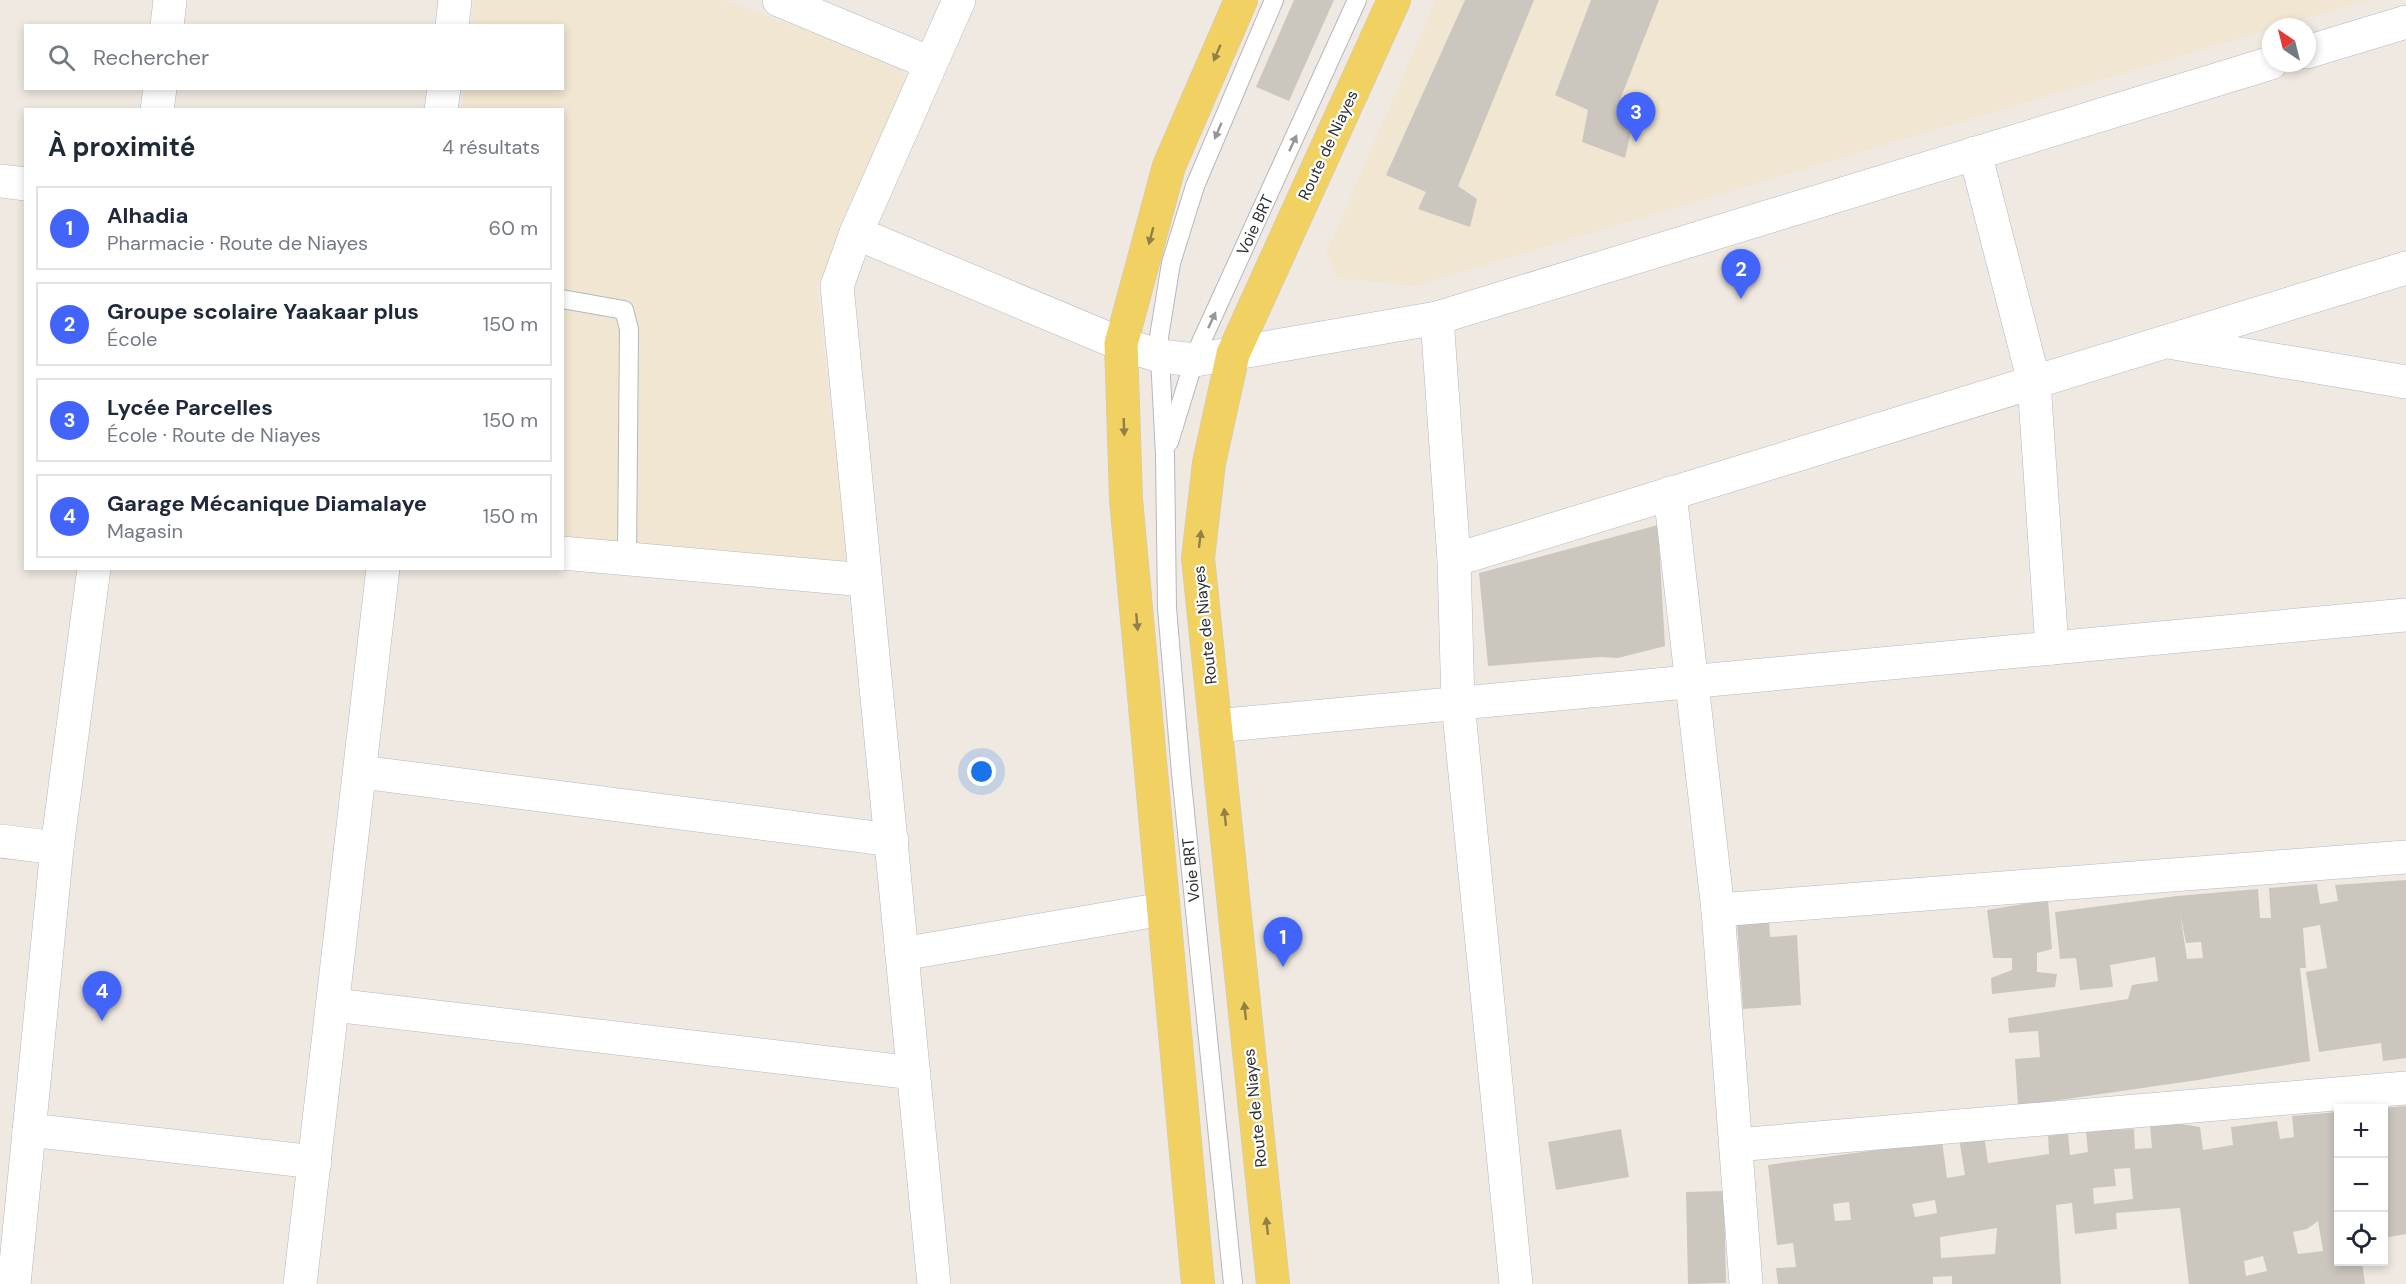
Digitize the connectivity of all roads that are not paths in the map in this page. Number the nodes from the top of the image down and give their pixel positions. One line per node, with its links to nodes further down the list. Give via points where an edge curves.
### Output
1 (170, 0): 10 (street)
2 (455, 0): 11 (street)
3 (779, 0): 13 (street)
4 (959, 0): 13 (street)
5 (1241, 0): 27 (main road, one-way to 27, via 1169,166)
6 (1274, 0): 29 (lane, Voie BRT, one-way to 29, via 1195,186 1171,262 1159,337)
7 (1357, 0): 30 (lane, Voie BRT, one-way to 7)
8 (1394, 0): 28 (main road, Route de Niayes)
9 (2406, 22): 12 (street)
10 (167, 24)
11 (452, 24)
12 (2316, 49)
13 (930, 63): 22 (street)
14 (2262, 66): 19 (street)
15 (160, 90): 17 (street)
16 (444, 90): 18 (street)
17 (157, 108)
18 (441, 108)
19 (1975, 153): 25 (street); 31 (street)
20 (0, 181): 21 (street)
21 (24, 184)
22 (856, 233): 27 (street); 40 (street, via 837,286)
23 (2406, 268): 26 (street)
24 (564, 299): 36 (lane, via 624,310 629,329)
25 (1437, 318): 28 (street); 37 (street)
26 (2166, 342): 31 (street); 32 (street)
27 (1121, 344): 29 (street); 51 (main road, one-way to 51, via 1126,499)
28 (1233, 354): 30 (street); 45 (main road, Route de Niayes, one-way to 28, via 1198,558 1207,474)
29 (1160, 356): 30 (street); 33 (lane, Voie BRT)
30 (1195, 360): 33 (lane, Voie BRT)
31 (2034, 382): 34 (street); 42 (street)
32 (2406, 382)
33 (1165, 455): 64 (lane, Voie BRT, via 1167,608)
34 (1670, 493): 37 (street); 43 (street)
35 (564, 553): 36 (street)
36 (627, 558): 40 (street)
37 (1454, 560): 44 (street)
38 (94, 570): 49 (street)
39 (383, 570): 46 (street)
40 (865, 580): 47 (street)
41 (2406, 615): 42 (street)
42 (2052, 648): 43 (street)
43 (1691, 681): 44 (street); 52 (street)
44 (1458, 704): 45 (street); 66 (street)
45 (1215, 726): 65 (main road, Route de Niayes, one-way to 45)
46 (361, 772): 47 (street); 54 (street)
47 (892, 840): 53 (street)
48 (0, 841): 49 (street)
49 (57, 848): 57 (street)
50 (2406, 857): 52 (street)
51 (1163, 909): 53 (street); 63 (main road)
52 (1718, 910): 58 (street)
53 (902, 954): 55 (street)
54 (334, 1005): 55 (street); 59 (street)
55 (914, 1073): 62 (street)
56 (2406, 1088): 58 (street)
57 (29, 1130): 59 (street); 60 (street)
58 (1736, 1145): 67 (street)
59 (315, 1162): 61 (street)
60 (14, 1284)
61 (300, 1284)
62 (934, 1284)
63 (1198, 1284)
64 (1233, 1284)
65 (1273, 1284)
66 (1516, 1284)
67 (1746, 1284)

